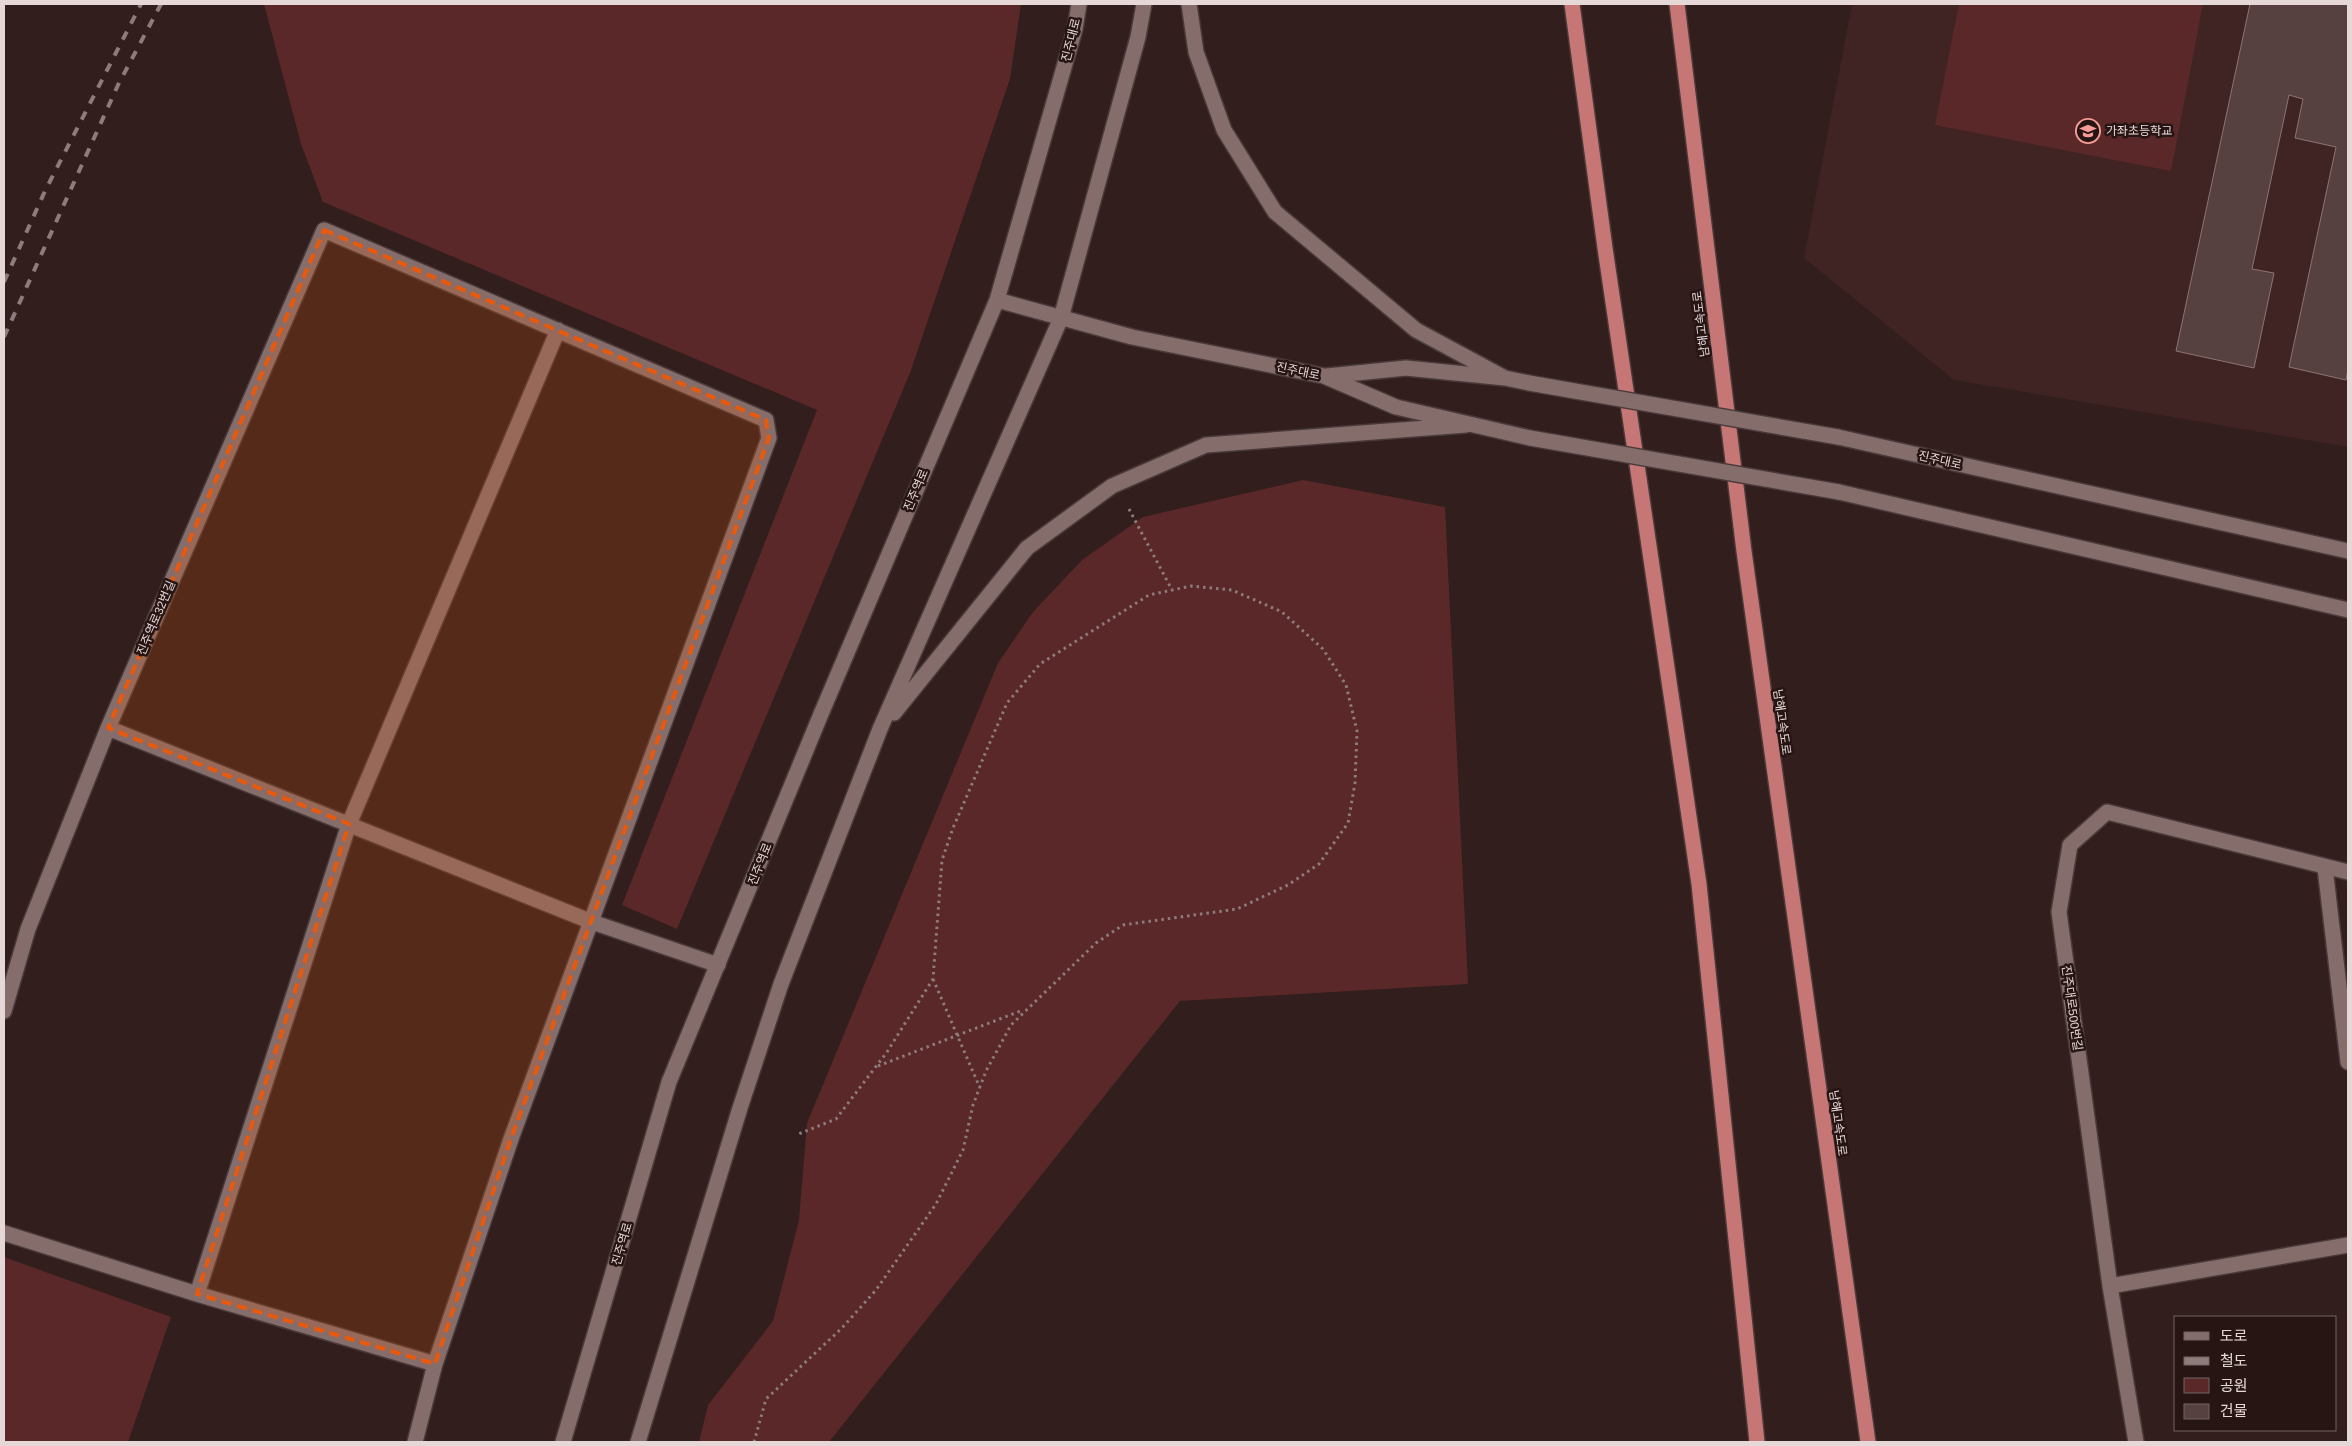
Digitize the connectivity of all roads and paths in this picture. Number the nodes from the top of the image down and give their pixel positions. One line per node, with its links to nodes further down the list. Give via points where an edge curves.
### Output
1 (1079, 4): 6 (street, 진주대로, via 1075,29)
2 (1144, 4): 7 (street, via 1138,37)
3 (1189, 4): 10 (street, via 1196,52 1224,130 1276,212 1416,330)
4 (1572, 4): 40 (highway, via 1604,248 1699,884)
5 (1677, 4): 41 (highway, 남해고속도로, via 1744,551)
6 (997, 300): 7 (street, 진주대로); 22 (street, 진주역로)
7 (1061, 318): 9 (street, 진주대로, via 1132,337); 17 (street)
8 (558, 330): 16 (street, 진주역로32번길, via 324,230); 18 (street); 21 (street, via 766,420 770,438)
9 (1324, 376): 10 (street, via 1406,368); 11 (street, 진주대로, via 1396,407)
10 (1506, 378): 13 (street, 진주대로, bridge, via 1838,437)
11 (1466, 425): 15 (street, 진주대로, bridge, via 1839,492); 17 (street, via 1206,445 1112,486 1027,548)
12 (1127, 506): 14 (path)
13 (2348, 551)
14 (1172, 590): 23 (path, via 1149,595 1040,664 1007,703 942,860); 24 (path, via 1191,586 1232,590 1282,612 1323,649 1346,685 1357,731 1355,782 1348,823 1319,864 1288,885 1237,909 1123,926 1096,943)
15 (2348, 610)
16 (108, 728): 18 (street); 25 (street, 진주역로32번길, via 28,929)
17 (880, 729): 38 (street, via 781,984)
18 (349, 824): 21 (street); 34 (street)
19 (2325, 868): 20 (street, 진주대로500번길); 27 (street); 33 (street, 진주대로500번길, via 2107,812 2070,845 2059,912)
20 (2348, 872)
21 (592, 922): 22 (street); 35 (street, via 511,1139)
22 (718, 965): 37 (street, 진주역로, via 669,1082)
23 (933, 979): 26 (path); 28 (path)
24 (1026, 1009): 26 (path); 29 (path, via 1011,1025)
25 (4, 1011)
26 (957, 1036): 28 (path); 29 (path)
27 (2348, 1062)
28 (876, 1067): 30 (path, via 836,1119)
29 (980, 1088): 39 (path, via 963,1150 936,1204 876,1290 842,1328 766,1399)
30 (796, 1136)
31 (4, 1233): 34 (street)
32 (2348, 1245): 33 (street)
33 (2110, 1286): 42 (street, 진주대로500번길)
34 (197, 1294): 35 (street)
35 (435, 1364): 36 (street)
36 (415, 1442)
37 (563, 1442)
38 (638, 1442)
39 (754, 1442)
40 (1757, 1442)
41 (1868, 1442)
42 (2136, 1442)

